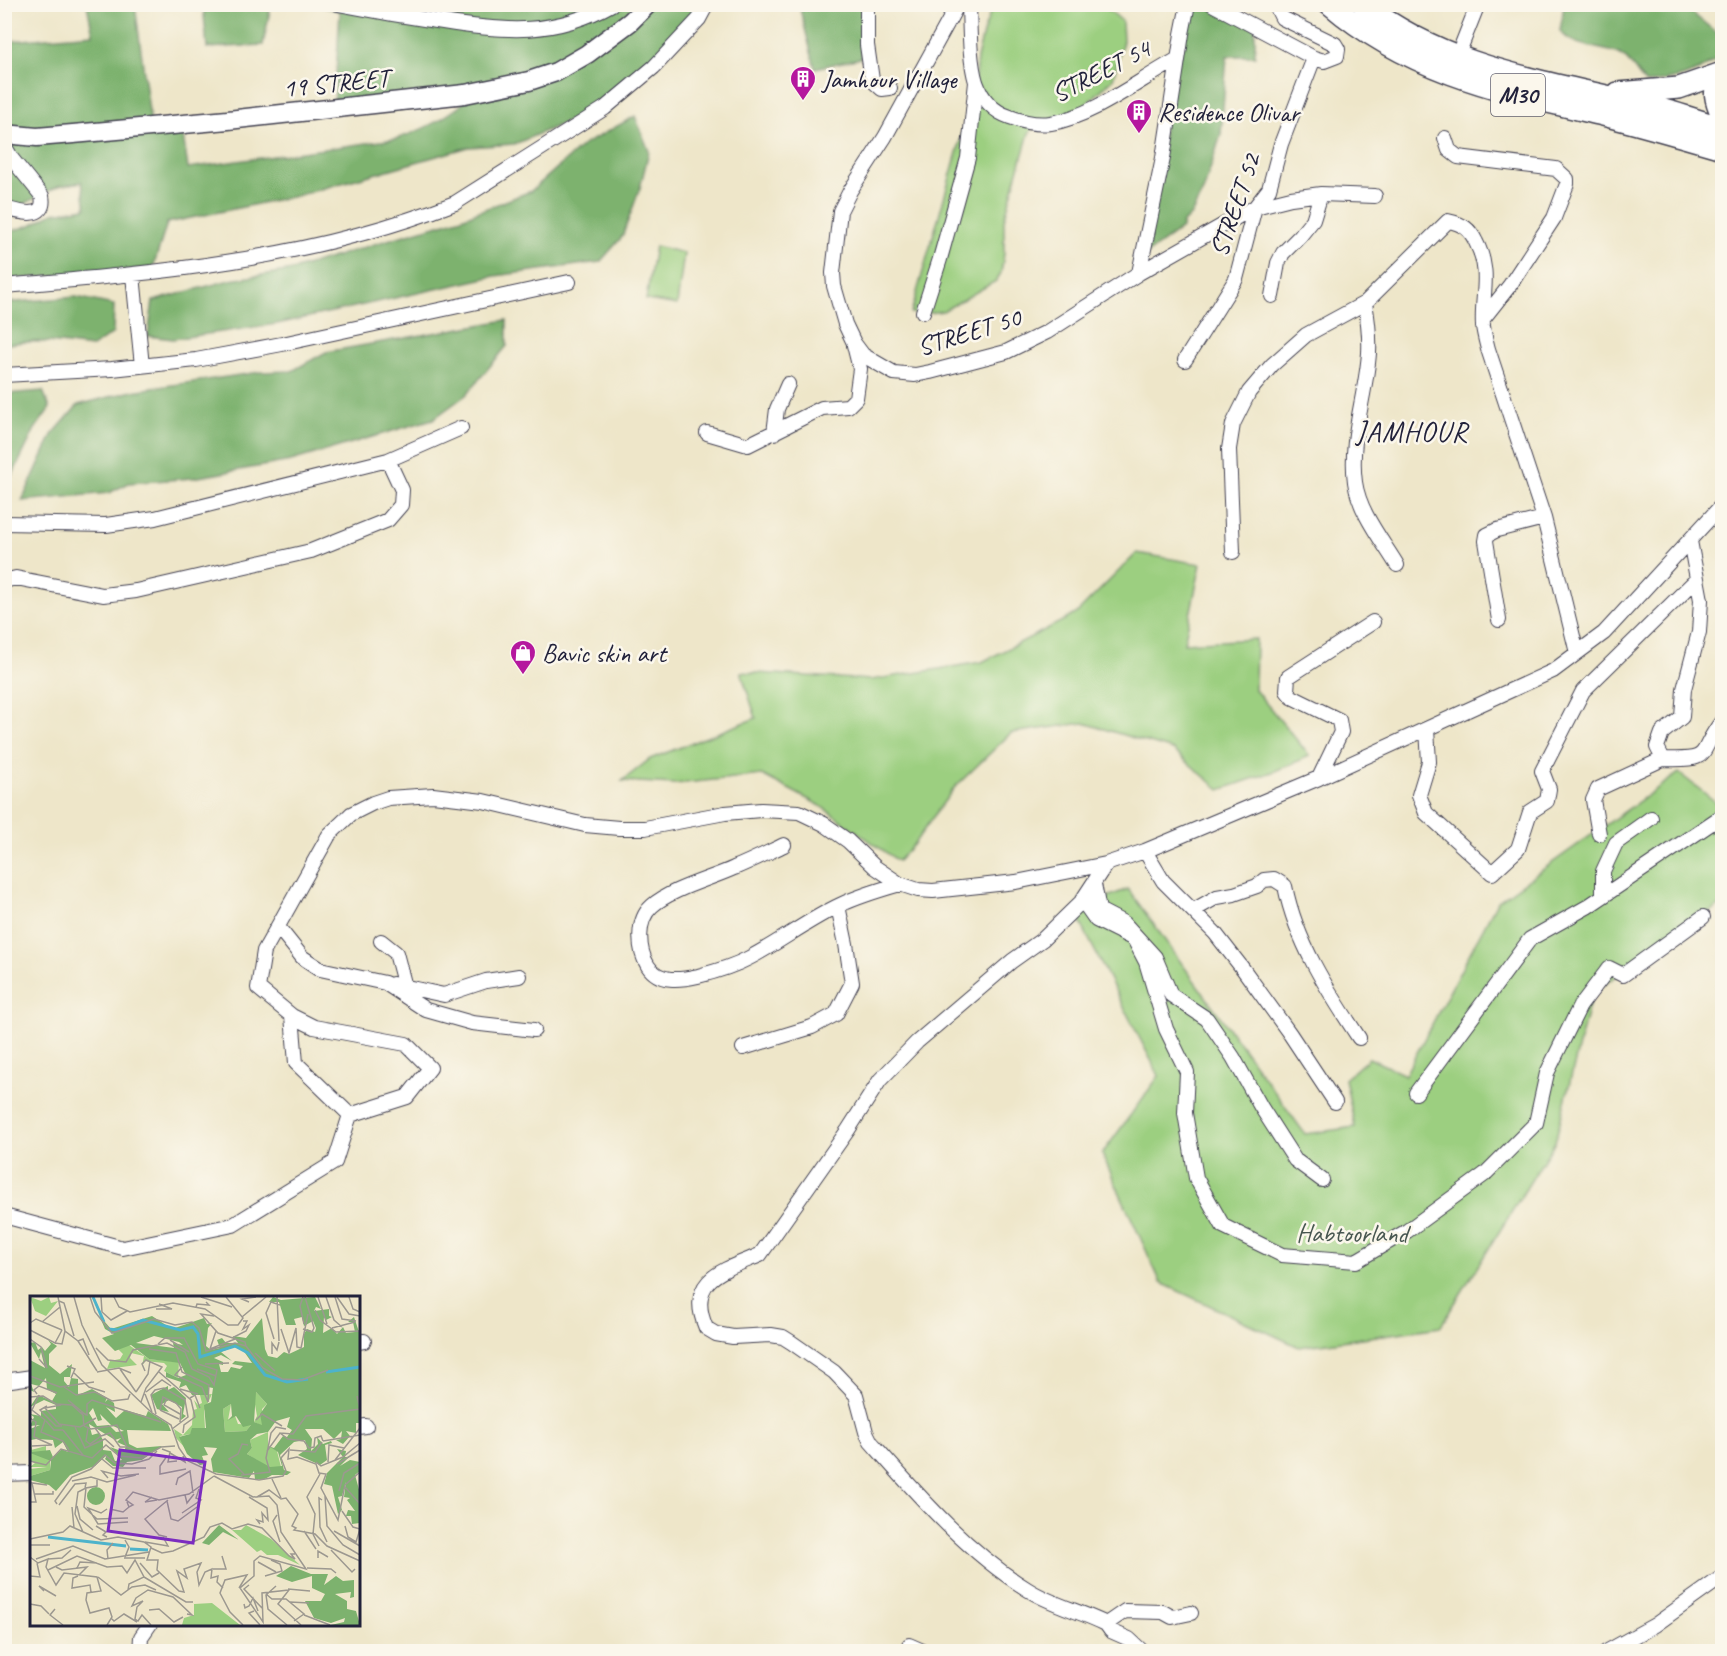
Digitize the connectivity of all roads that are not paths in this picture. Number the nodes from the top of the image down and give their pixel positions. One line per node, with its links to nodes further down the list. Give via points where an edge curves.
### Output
1 (338, 4): 2 (street, via 517,31 568,24)
2 (612, 4)
3 (648, 4): 23 (main road, 19 STREET, via 587,54 556,72 476,92 217,121 37,137)
4 (706, 4): 32 (street, via 699,19 654,67 605,108 455,203 278,255)
5 (867, 4): 19 (street, via 872,80 882,89)
6 (958, 4): 39 (street, STREET 50, via 840,211 833,260 834,286)
7 (969, 4): 18 (street, STREET 54)
8 (1188, 4): 16 (street, STREET 54)
9 (1212, 4): 15 (street)
10 (1275, 4): 15 (street, via 1282,18 1327,39 1338,49 1335,58)
11 (1330, 4): 26 (highway, M30, via 1400,52 1446,73 1507,93)
12 (1363, 4): 14 (highway, M30, via 1395,27)
13 (1478, 4): 14 (street)
14 (1457, 57): 20 (highway, M30)
15 (1314, 58): 29 (street, STREET 52, via 1281,144 1269,189)
16 (1178, 59): 18 (street, STREET 54, via 1092,108 1049,123 1036,124 1004,115 987,101); 31 (street)
17 (1722, 75): 20 (highway, via 1679,88); 21 (highway, via 1716,94)
18 (976, 82): 37 (street, via 968,158)
19 (890, 88)
20 (1602, 97): 22 (highway, M30, via 1653,107)
21 (1722, 115)
22 (1722, 128)
23 (4, 134)
24 (1445, 138): 38 (street, via 1449,150 1458,157 1556,169 1567,179 1554,218)
25 (4, 145): 30 (street, via 43,202 36,213)
26 (1722, 148)
27 (1321, 194): 28 (street, STREET 50); 29 (street, STREET 50); 35 (street, via 1313,220 1278,263)
28 (1375, 196)
29 (1255, 207): 31 (street, STREET 50); 40 (street, STREET 52, via 1236,279)
30 (4, 208)
31 (1139, 273): 39 (street, STREET 50, via 1047,332 1006,352 945,369 915,375 894,373 863,355)
32 (134, 275): 34 (street); 41 (street)
33 (569, 282): 41 (street, via 282,345)
34 (4, 286)
35 (1272, 296)
36 (1365, 303): 38 (street, via 1448,221 1468,229 1484,259); 52 (street, via 1306,335 1272,365 1239,407 1229,449); 53 (street, via 1369,354 1358,423 1355,484 1369,518)
37 (923, 312)
38 (1483, 319): 49 (street, via 1493,370)
39 (854, 343): 46 (street, via 860,369 856,398 848,406 822,408)
40 (1185, 360)
41 (142, 366): 42 (street)
42 (4, 375)
43 (788, 384): 46 (street, via 777,410)
44 (461, 428): 47 (street)
45 (707, 433): 46 (street, via 748,446)
46 (774, 433)
47 (388, 460): 50 (street, via 155,518 106,525); 55 (street, via 402,490 401,505 388,520 311,551 103,595 16,578)
48 (1722, 505): 51 (street)
49 (1544, 518): 56 (street, via 1487,535); 58 (street)
50 (4, 523)
51 (1690, 541): 54 (street); 58 (street, via 1604,633)
52 (1233, 552)
53 (1397, 565)
54 (1697, 579): 60 (street, via 1583,691 1542,771 1549,789 1547,801 1530,812 1518,849 1492,873 1426,813 1419,795 1429,762); 61 (street, via 1701,600 1699,632 1684,689 1682,717 1662,733 1657,747)
55 (4, 581)
56 (1499, 620)
57 (1373, 622): 62 (street, via 1288,677 1287,691 1292,697 1339,720 1341,725)
58 (1577, 654): 60 (street, via 1553,671)
59 (1722, 721): 61 (street, via 1703,755 1690,760)
60 (1427, 729): 62 (street)
61 (1663, 759): 65 (street, via 1598,789 1593,800)
62 (1319, 778): 67 (street)
63 (1722, 816): 71 (street)
64 (1651, 818): 71 (street, via 1616,843 1603,871)
65 (1599, 834)
66 (784, 845): 73 (street, via 652,906 642,924 641,937 649,967 662,979 697,976 748,959)
67 (1145, 850): 68 (street); 74 (street, via 1163,881)
68 (1106, 864): 69 (street, via 1016,882 933,891); 70 (street)
69 (900, 884): 73 (street); 76 (street, via 840,835 799,812 725,813 645,828 619,828 585,825 483,801 412,796 374,803 351,814 329,835)
70 (1094, 884): 72 (street); 88 (street, via 1099,910 1124,923 1155,957 1171,995 1207,1019 1296,1160)
71 (1603, 896): 85 (street, via 1530,939)
72 (1082, 900): 75 (street, via 1096,920 1134,939 1146,962 1166,1029 1187,1072 1185,1113 1196,1178 1223,1226 1282,1255 1356,1261 1407,1231 1511,1150 1536,1123 1547,1073 1580,1006 1609,968 1623,975); 96 (street, via 1043,939 917,1042 880,1080 760,1255 708,1280 700,1308 706,1328 716,1334 783,1337 834,1372 856,1395 871,1442 954,1532 1027,1589)
73 (838, 906): 84 (street, via 852,983 836,1014 812,1027)
74 (1194, 910): 83 (street, via 1264,880 1274,879 1285,886 1303,943); 86 (street, via 1243,969)
75 (1703, 917)
76 (278, 927): 79 (street, via 302,957 320,969); 81 (street, via 264,951 258,988)
77 (381, 941): 80 (street, via 396,953)
78 (519, 976): 80 (street, via 486,981 444,995)
79 (385, 983): 80 (street); 82 (street, via 426,1010 472,1023)
80 (405, 987)
81 (292, 1016): 87 (street, via 296,1063); 87 (street, via 314,1028 406,1044 430,1068 407,1097)
82 (534, 1029)
83 (1359, 1038)
84 (743, 1048)
85 (1416, 1093)
86 (1335, 1102)
87 (350, 1116): 89 (street, via 335,1162 233,1225 123,1248)
88 (1322, 1180)
89 (4, 1216)
90 (30, 1377): 91 (street)
91 (4, 1381)
92 (30, 1473): 93 (street)
93 (4, 1474)
94 (1722, 1577): 102 (street, via 1655,1625)
95 (1191, 1613): 96 (street, via 1173,1617 1163,1612 1125,1611)
96 (1106, 1624): 101 (street)
97 (149, 1626): 99 (street, via 141,1637)
98 (909, 1645): 100 (street)
99 (140, 1652)
100 (925, 1652)
101 (1143, 1652)
102 (1606, 1652)

